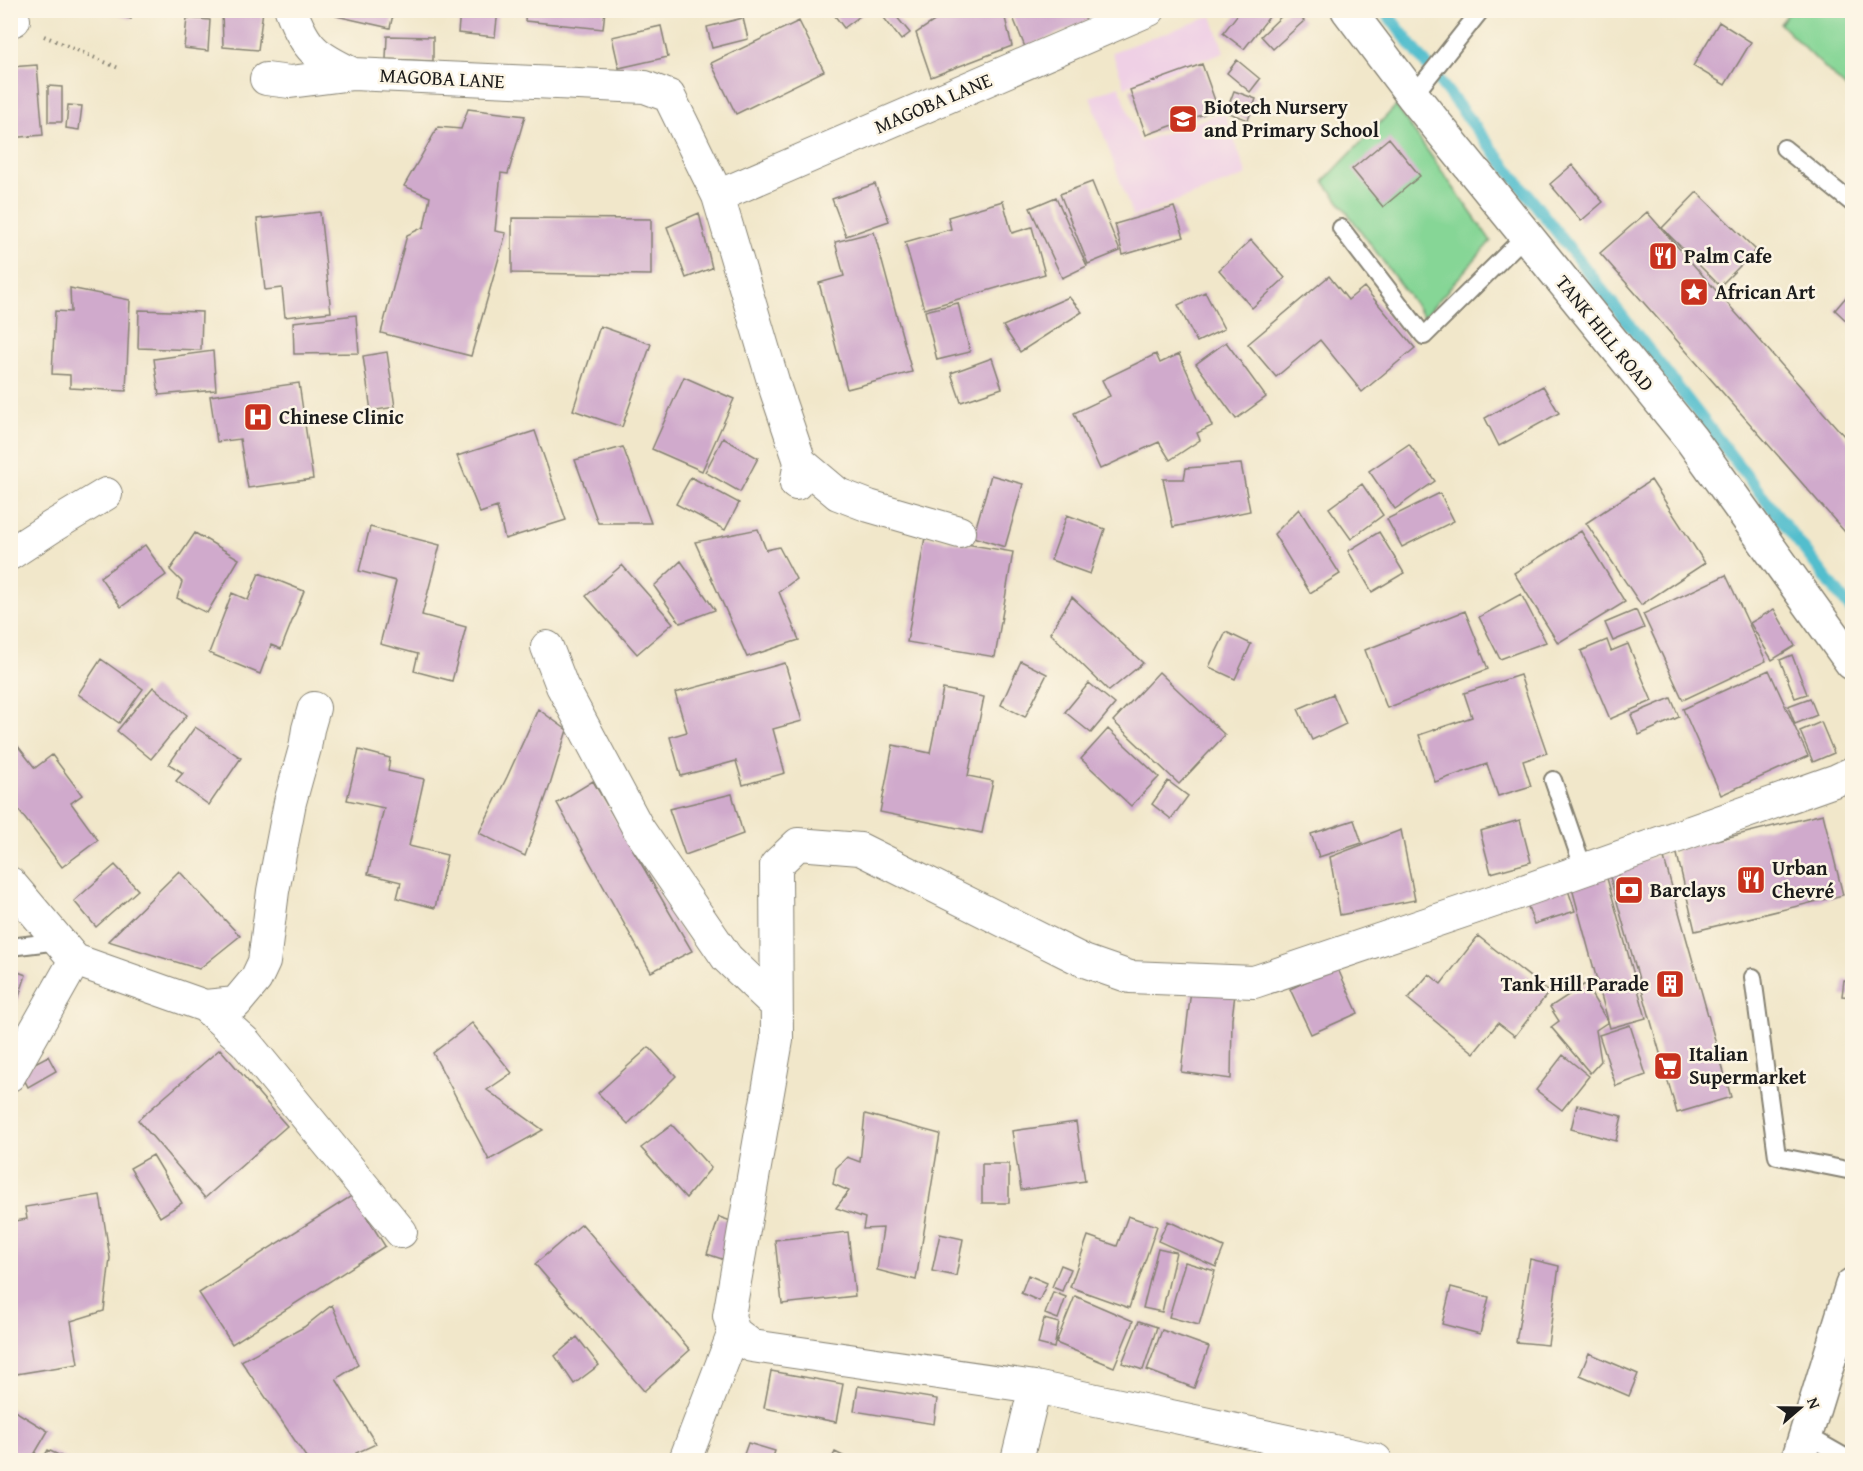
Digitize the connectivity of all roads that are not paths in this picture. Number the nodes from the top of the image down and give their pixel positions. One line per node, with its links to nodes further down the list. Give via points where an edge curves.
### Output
1 (1149, 10): 9 (street, MAGOBA LANE)
2 (1348, 10): 7 (street, TANK HILL ROAD)
3 (1481, 10): 7 (lane)
4 (295, 22): 5 (street, MAGOBA LANE, via 324,60)
5 (353, 74): 6 (street, MAGOBA LANE, via 290,82); 9 (street, MAGOBA LANE, via 645,87 669,96)
6 (266, 79)
7 (1413, 96): 12 (street, TANK HILL ROAD)
8 (1784, 148): 10 (lane)
9 (718, 196): 14 (street, MAGOBA LANE, via 798,473 869,506)
10 (1852, 203)
11 (1341, 228): 12 (lane, via 1424,336)
12 (1526, 236): 17 (street, TANK HILL ROAD, via 1691,439)
13 (106, 494): 15 (street)
14 (959, 532)
15 (10, 554)
16 (547, 647): 26 (street, via 562,686 638,828 727,958)
17 (1852, 663)
18 (314, 708): 27 (street, via 290,802 264,962 236,1003)
19 (1852, 772): 21 (street)
20 (1553, 780): 21 (lane)
21 (1584, 870): 26 (street, via 1254,982 1130,977 1084,961 860,849 798,844 776,865)
22 (10, 883): 24 (street)
23 (10, 947): 24 (lane)
24 (67, 950): 27 (street); 28 (street)
25 (1753, 977): 29 (lane, via 1777,1156)
26 (776, 1005): 32 (street, via 777,1040 729,1316)
27 (205, 1006): 30 (street, via 245,1042)
28 (10, 1075)
29 (1852, 1171)
30 (401, 1232)
31 (1852, 1285): 34 (street)
32 (734, 1332): 33 (street, via 752,1346); 36 (street)
33 (1035, 1387): 35 (street); 37 (street)
34 (1802, 1448): 39 (lane)
35 (1281, 1450): 38 (street)
36 (685, 1461)
37 (1017, 1461)
38 (1376, 1461)
39 (1850, 1461)

